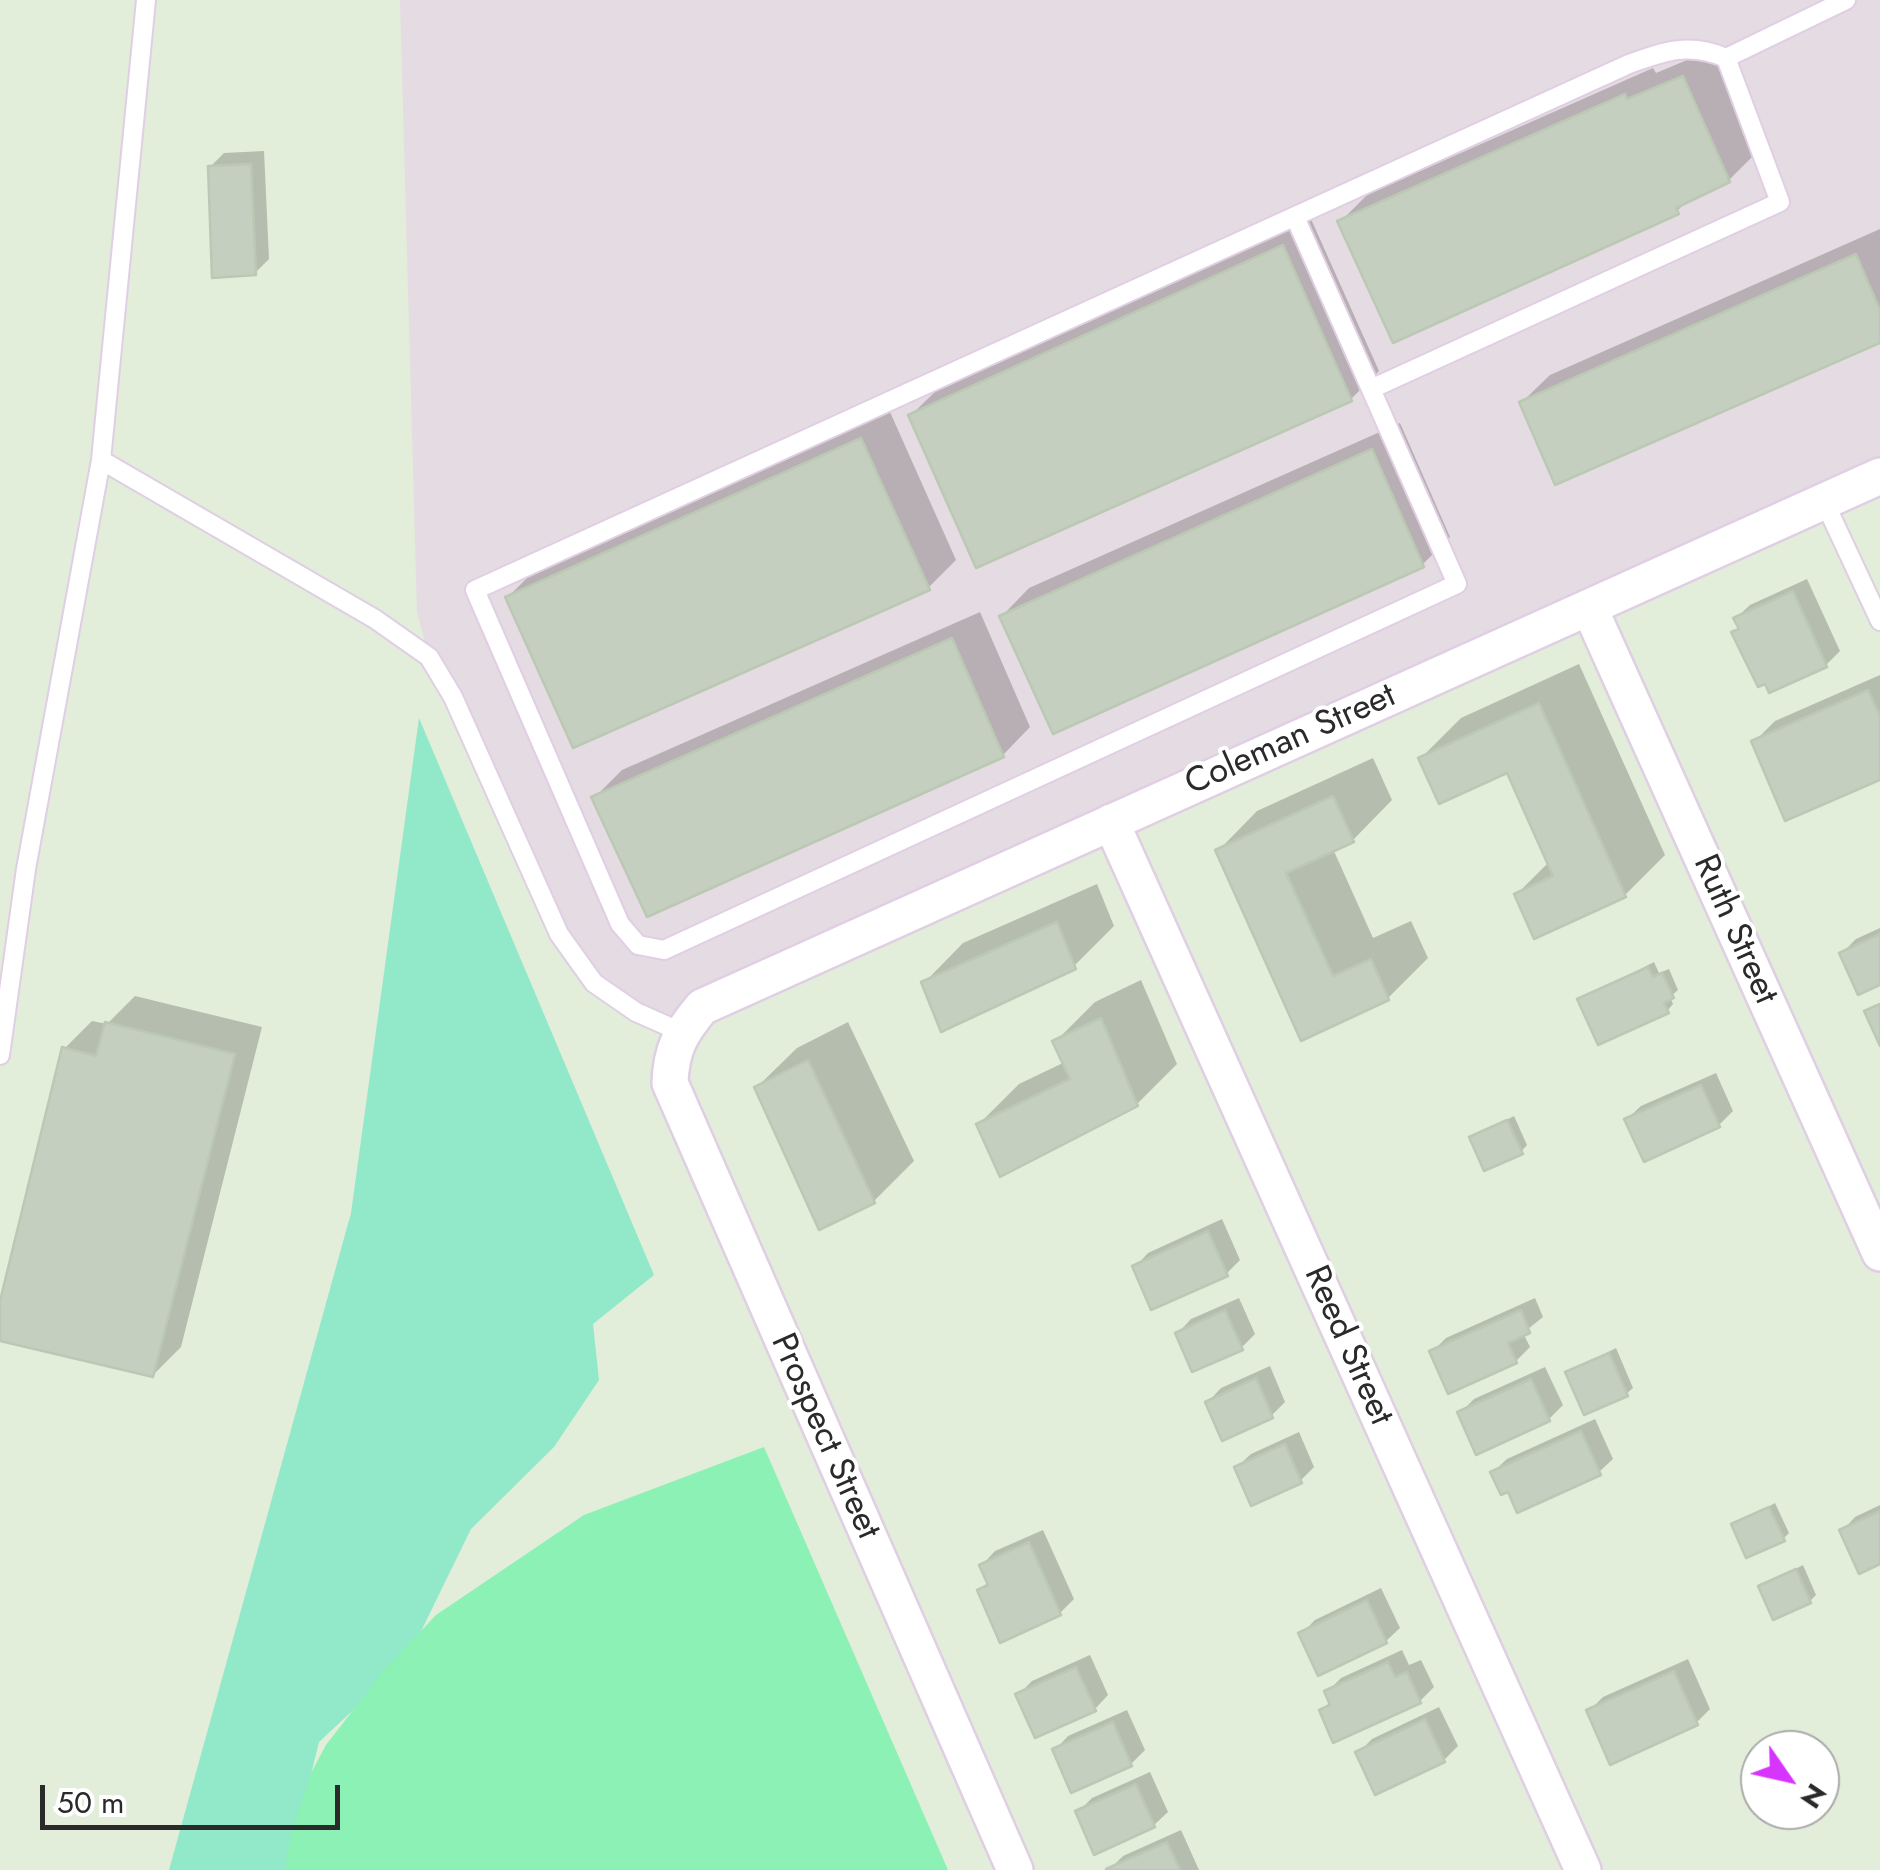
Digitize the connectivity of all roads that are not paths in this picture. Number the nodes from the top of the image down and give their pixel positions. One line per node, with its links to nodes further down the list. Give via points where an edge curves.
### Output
1 (146, 0): 6 (lane)
2 (1846, 0): 3 (lane)
3 (1726, 58): 4 (lane, via 1704,48 1672,48); 5 (lane, via 1780,202)
4 (1295, 217): 5 (lane); 5 (lane, via 476,590 620,924 638,945 664,950 1457,584)
5 (1371, 389)
6 (101, 460): 12 (lane, via 429,657 559,934 594,983 636,1012); 13 (lane, via 26,869)
7 (1880, 476): 8 (street, Coleman Street)
8 (1824, 501): 9 (street, Coleman Street); 10 (lane)
9 (1588, 606): 11 (street, Coleman Street); 14 (street, Ruth Street)
10 (1880, 621)
11 (1111, 822): 12 (street, Coleman Street); 16 (street, Reed Street)
12 (692, 1020): 15 (street, Prospect Street, via 670,1056 670,1083)
13 (0, 1055)
14 (1880, 1254)
15 (1015, 1870)
16 (1583, 1870)

